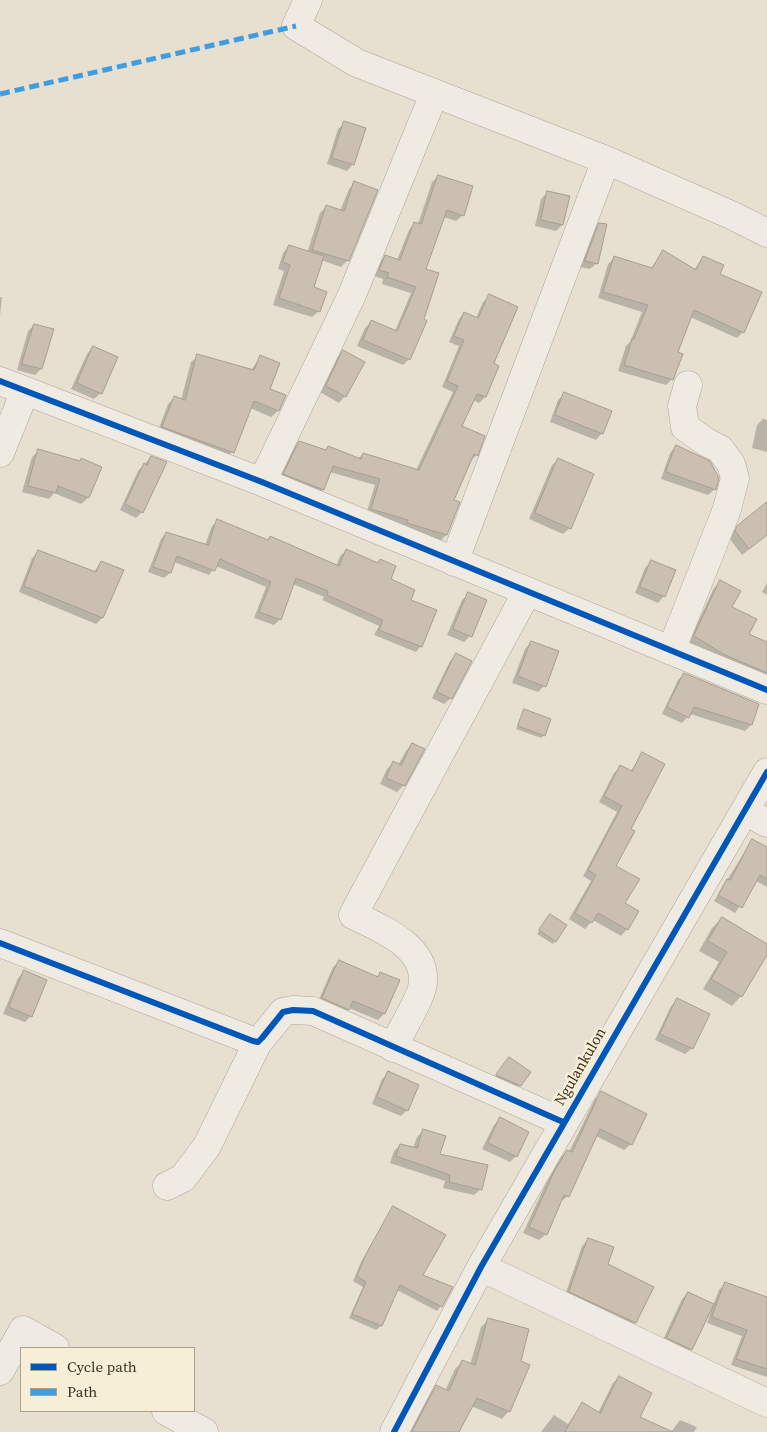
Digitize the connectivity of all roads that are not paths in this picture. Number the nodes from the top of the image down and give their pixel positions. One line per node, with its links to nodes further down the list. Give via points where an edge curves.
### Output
1 (308, 0): 2 (street, via 296,26 357,63)
2 (434, 94): 3 (street); 9 (street, via 350,297)
3 (606, 160): 4 (street); 10 (street)
4 (767, 233)
5 (0, 381): 7 (street)
6 (688, 385): 12 (street, via 682,406 685,427 720,448 731,464 735,478 727,509)
7 (25, 391): 8 (street); 9 (street)
8 (0, 452)
9 (262, 482): 10 (street)
10 (454, 562): 11 (street)
11 (527, 592): 12 (street); 18 (street, via 353,915 387,932 417,956 422,970 422,989)
12 (671, 651): 13 (street)
13 (767, 690)
14 (767, 772): 15 (street, Ngulankulon)
15 (756, 817): 19 (street, Ngulankulon)
16 (0, 943): 17 (street)
17 (258, 1042): 18 (street, via 283,1012 305,1010); 20 (street, via 207,1146 183,1178)
18 (392, 1048): 19 (street)
19 (563, 1122): 21 (street, Ngulankulon)
20 (166, 1186)
21 (480, 1268): 24 (street); 27 (street, Ngulankulon)
22 (53, 1347): 23 (street, via 23,1330)
23 (0, 1371)
24 (767, 1404)
25 (168, 1412): 26 (street)
26 (204, 1432)
27 (394, 1432)

